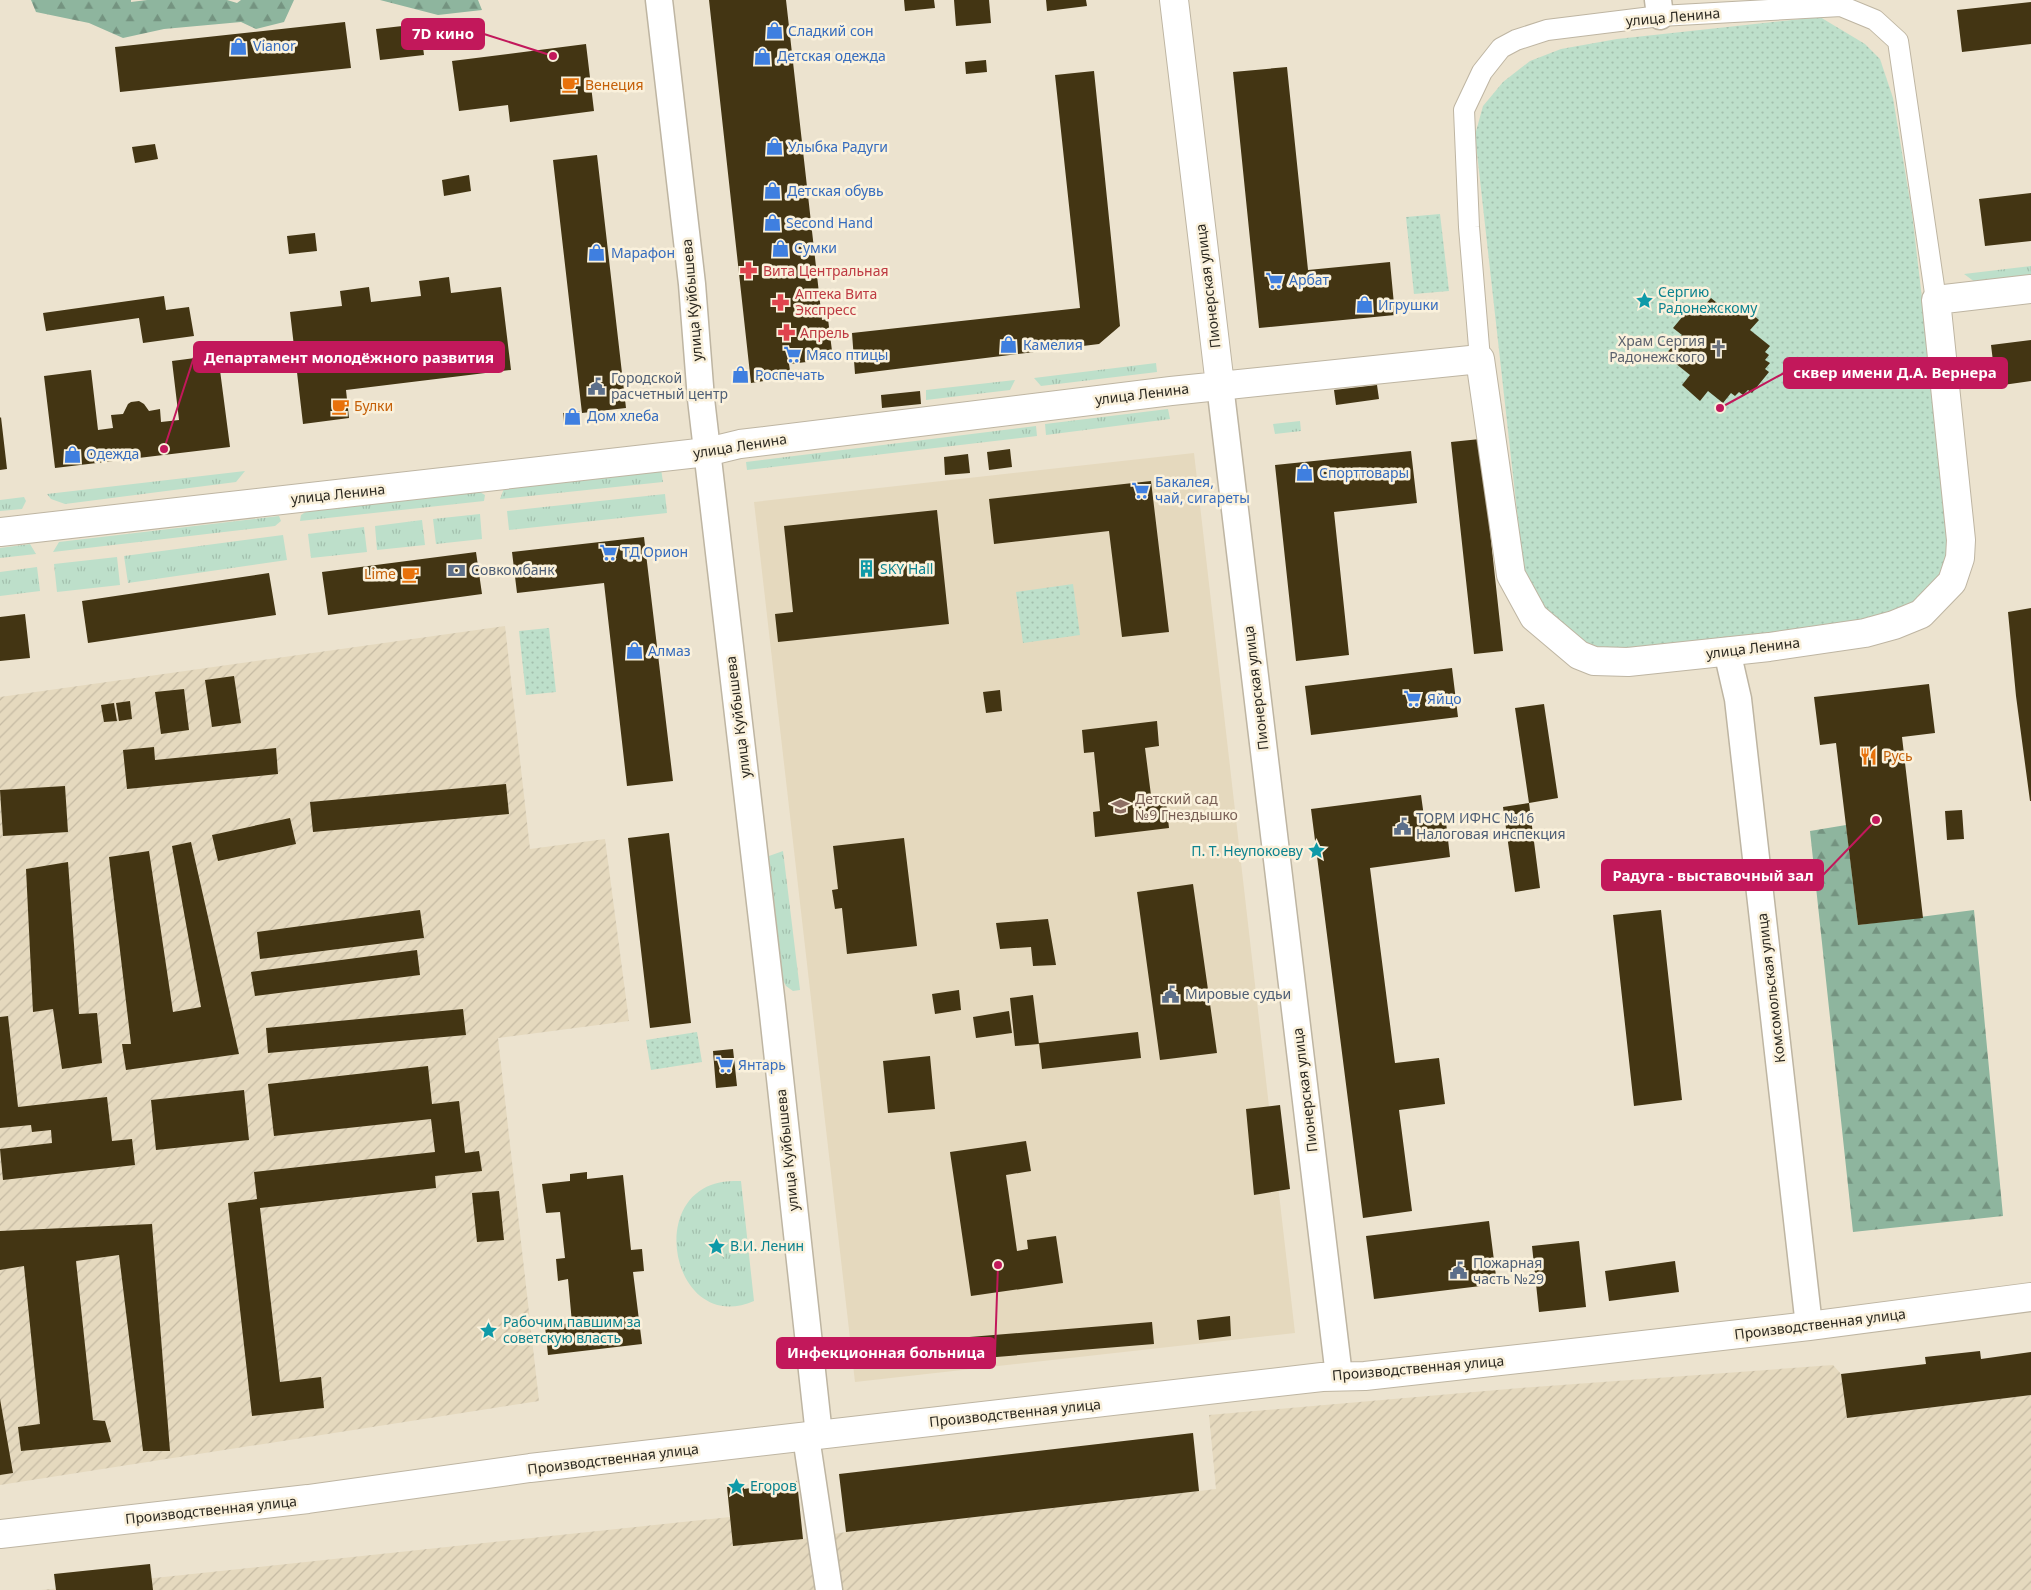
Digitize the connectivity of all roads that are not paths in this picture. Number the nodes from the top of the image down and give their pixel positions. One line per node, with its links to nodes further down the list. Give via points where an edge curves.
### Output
1 (659, 0): 8 (street, улица Куйбышева, via 692,284)
2 (1174, 0): 7 (street, Пионерская улица)
3 (1659, 8): 5 (street, улица Ленина, via 1841,6 1875,20 1898,41); 6 (street, улица Ленина, via 1547,30 1516,40 1501,48 1482,72 1464,110)
4 (2031, 289): 5 (street)
5 (1936, 300): 10 (street, улица Ленина, via 1961,540 1960,558 1952,582 1921,614 1865,634)
6 (1480, 359): 7 (street, улица Ленина); 10 (street, улица Ленина, via 1511,575 1534,617 1578,655 1594,661 1628,662)
7 (1220, 385): 8 (street, улица Ленина, via 740,444); 13 (street, Пионерская улица)
8 (707, 452): 9 (street, улица Ленина); 14 (street, улица Куйбышева, via 772,1005)
9 (0, 532)
10 (1727, 651): 12 (street, Комсомольская улица, via 1738,699)
11 (2031, 1298): 12 (street, Производственная улица)
12 (1810, 1326): 13 (street, Производственная улица, via 1365,1376)
13 (1339, 1376): 14 (street, Производственная улица)
14 (813, 1436): 15 (street, Производственная улица); 16 (street, улица Куйбышева)
15 (0, 1534)
16 (829, 1590)

